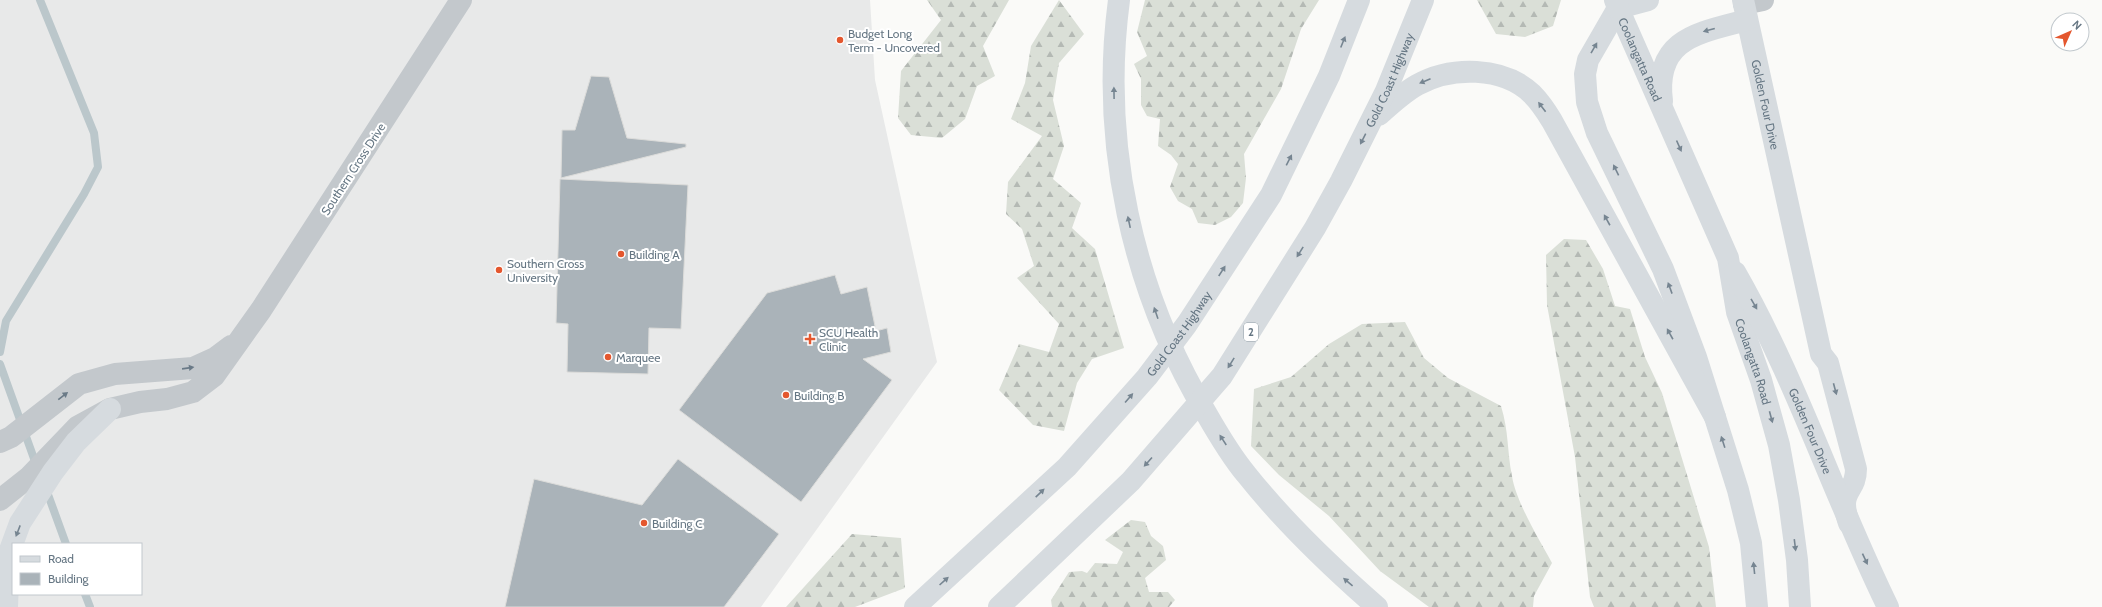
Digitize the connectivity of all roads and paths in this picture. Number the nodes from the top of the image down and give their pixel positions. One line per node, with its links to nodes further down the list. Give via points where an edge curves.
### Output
1 (461, 0): 11 (street, Southern Cross Drive)
2 (1119, 0): 23 (main road, one-way to 2, via 1305,541 1244,473 1186,380 1158,318 1138,260 1118,158 1114,71)
3 (1359, 0): 21 (main road, Gold Coast Highway, one-way to 3, via 1067,467 1147,377 1187,324 1271,195 1329,76)
4 (1423, 0): 8 (main road, Gold Coast Highway / 2)
5 (1648, 0): 6 (main road)
6 (1616, 4): 9 (main road, Coolangatta Road); 13 (main road, Coolangatta Road, one-way to 6, via 1663,269 1597,132 1587,102 1585,74 1588,60)
7 (1749, 6): 9 (main road, Golden Four Drive, one-way to 9, via 1682,41 1673,51 1666,62 1661,80 1662,102); 17 (main road, Golden Four Drive, one-way to 17, via 1821,354 1828,363 1856,469 1844,501)
8 (1373, 119): 13 (main road, one-way to 8, via 1552,121 1531,94 1518,84 1499,76 1457,72 1416,85); 22 (main road, Gold Coast Highway / 2, one-way to 22, via 1315,228 1222,376 1131,481)
9 (1669, 124): 10 (main road, Coolangatta Road, one-way to 10)
10 (1728, 258): 17 (main road, Golden Four Drive, one-way to 17, via 1761,316); 25 (main road, Coolangatta Road, one-way to 25, via 1737,312 1761,380 1779,445 1797,560)
11 (243, 337): 12 (street, Southern Cross Drive, via 214,376 193,392); 14 (street, Southern Cross Drive, one-way to 11, via 79,384 115,374 193,368 215,358)
12 (110, 409): 15 (main road, via 49,466)
13 (1715, 417): 24 (main road, Coolangatta Road, one-way to 13, via 1751,543 1738,490)
14 (6, 439)
15 (33, 487): 16 (street); 18 (main road, one-way to 18)
16 (0, 500)
17 (1849, 523): 26 (main road, Golden Four Drive, one-way to 26)
18 (13, 543)
19 (12, 545): 20 (main road, one-way to 20, via 9,553)
20 (6, 607)
21 (915, 607)
22 (999, 607)
23 (1377, 607)
24 (1756, 607)
25 (1800, 607)
26 (1888, 607)

